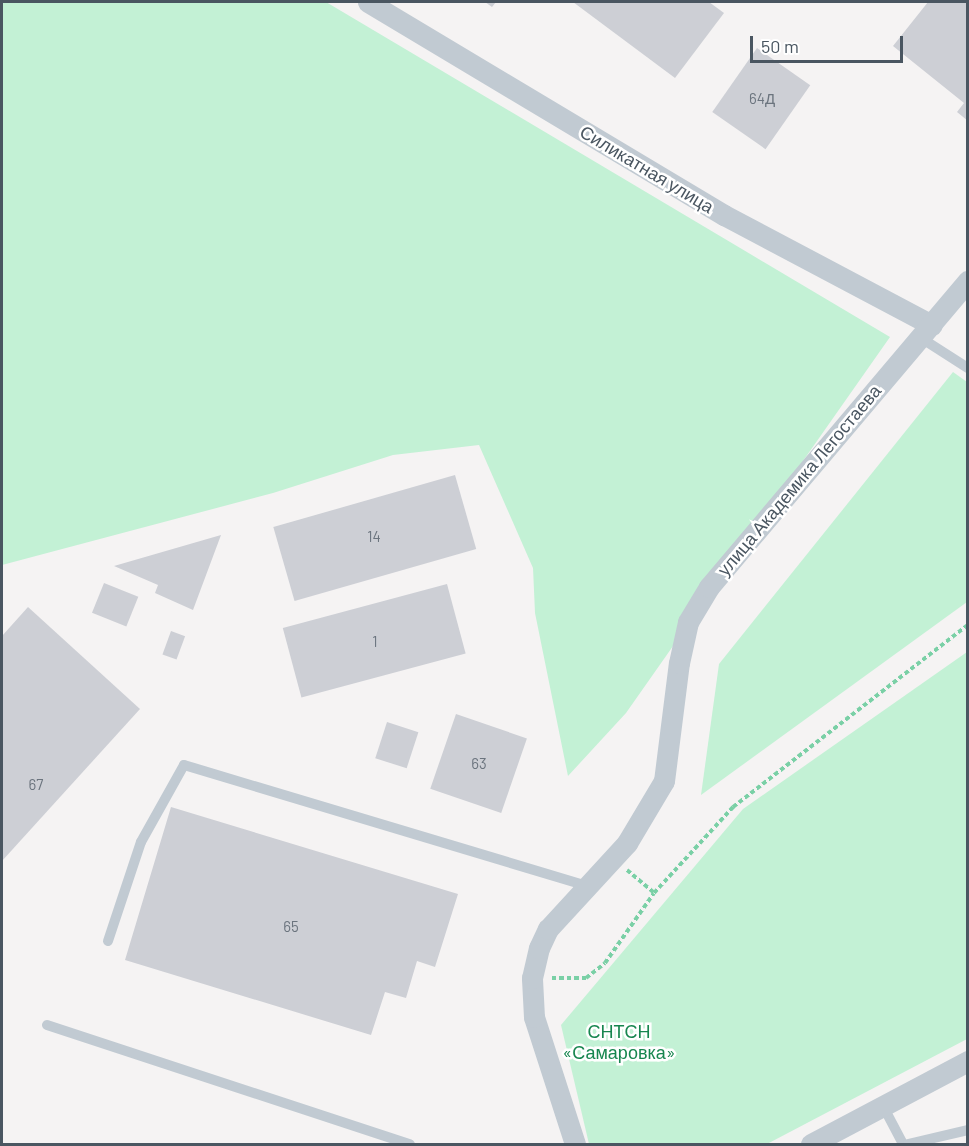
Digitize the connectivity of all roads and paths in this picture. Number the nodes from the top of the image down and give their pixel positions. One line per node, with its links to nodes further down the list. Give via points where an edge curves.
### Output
1 (368, 2): 3 (street, Силикатная улица)
2 (968, 281): 3 (street, улица Академика Легостаева)
3 (927, 332): 4 (lane); 6 (street, улица Академика Легостаева, via 709,587 688,622 664,781 646,816)
4 (968, 368)
5 (968, 625): 8 (path, via 733,807)
6 (613, 858): 7 (street, улица Академика Легостаева); 8 (path)
7 (587, 886): 9 (lane, via 184,765 141,842); 10 (street, улица Академика Легостаева, via 548,929)
8 (654, 893): 10 (path, via 605,963 585,978)
9 (108, 941)
10 (532, 978): 16 (street, улица Академика Легостаева, via 534,1017)
11 (47, 1025): 15 (lane)
12 (968, 1061): 13 (street)
13 (883, 1106): 17 (street); 18 (lane)
14 (968, 1130): 19 (lane)
15 (410, 1144)
16 (575, 1144)
17 (811, 1144)
18 (903, 1144)
19 (908, 1144)

